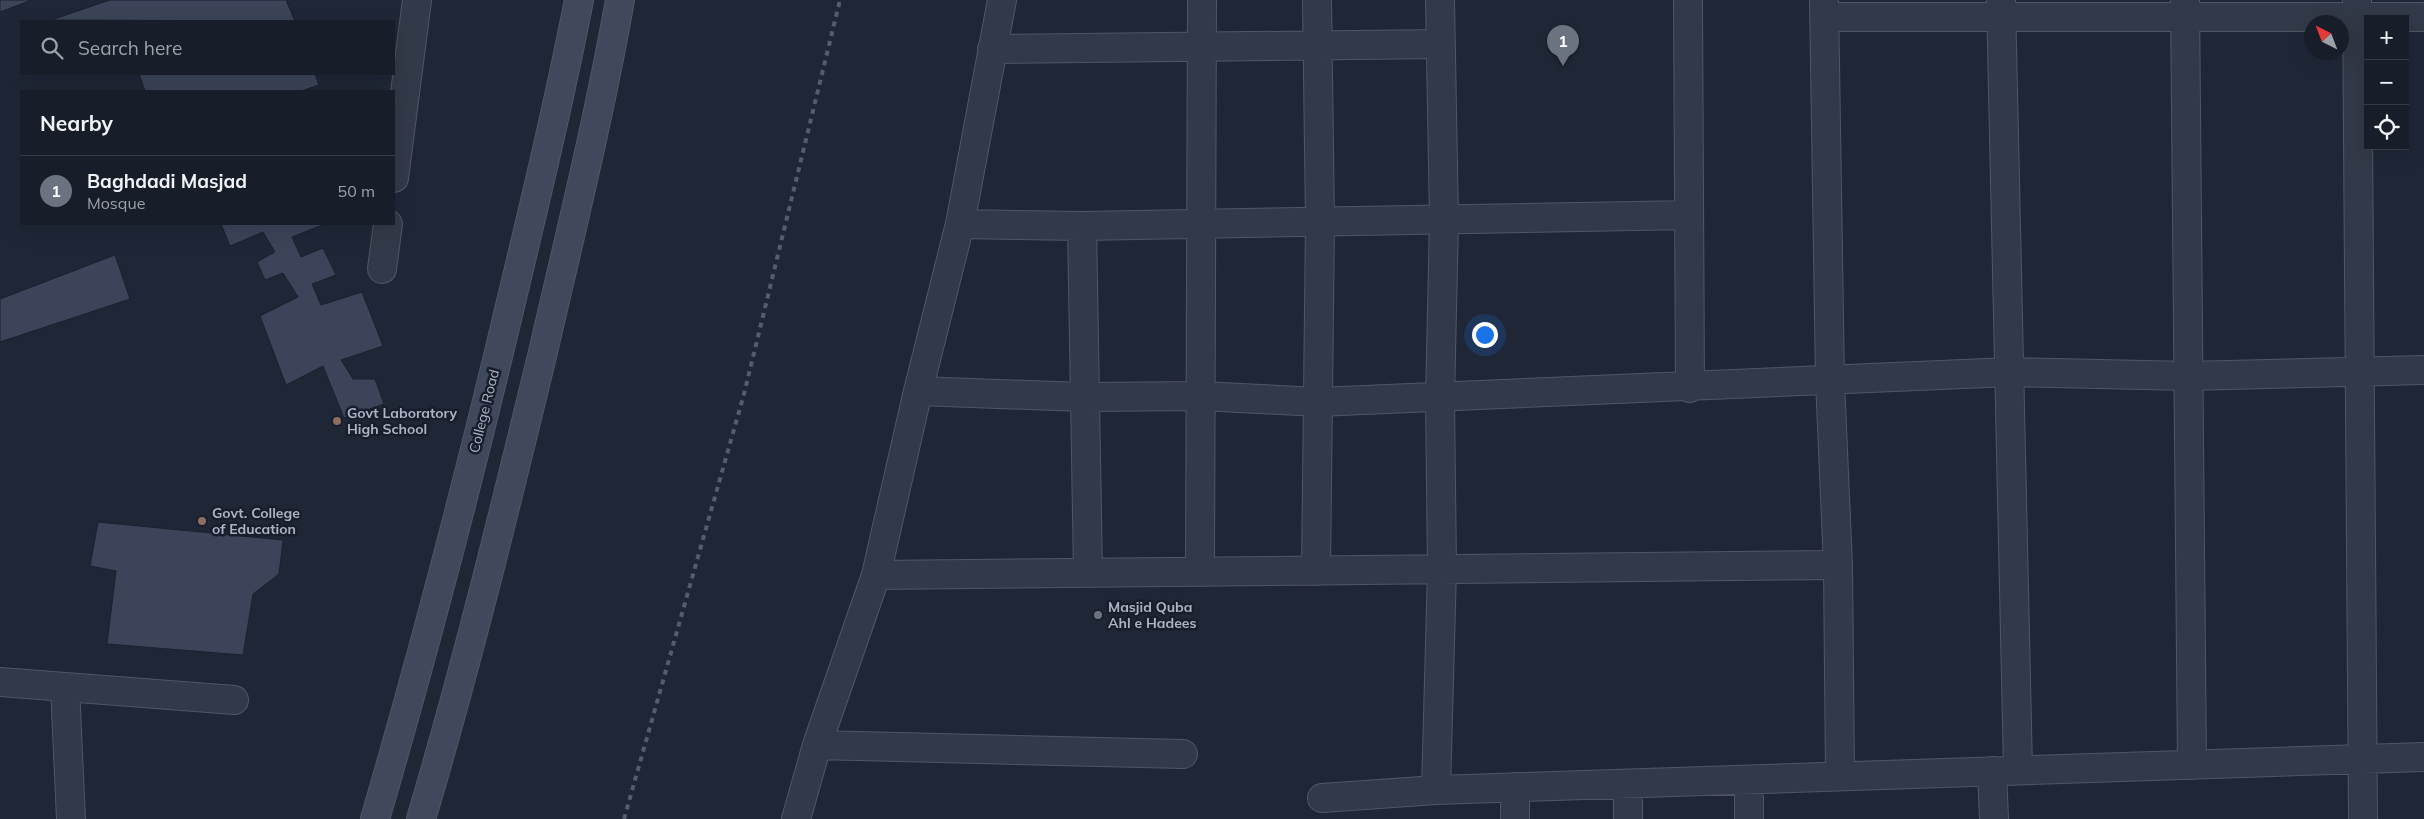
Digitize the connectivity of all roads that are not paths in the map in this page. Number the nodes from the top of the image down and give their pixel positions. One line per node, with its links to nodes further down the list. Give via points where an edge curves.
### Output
1 (417, 0): 18 (street)
2 (579, 0): 60 (main road, College Road, via 562,86 486,407)
3 (620, 0): 61 (main road, via 603,97 526,419 446,736)
4 (1002, 0): 17 (street)
5 (1202, 0): 16 (street)
6 (1317, 0): 15 (street)
7 (1440, 0): 14 (street)
8 (1688, 0): 19 (street)
9 (1825, 8): 10 (street); 31 (street)
10 (2001, 8): 11 (street); 29 (street)
11 (2185, 8): 12 (street); 30 (street)
12 (2357, 8): 13 (street); 28 (street)
13 (2424, 17)
14 (1440, 44): 15 (street); 20 (street)
15 (1317, 46): 16 (street); 21 (street)
16 (1202, 47): 17 (street); 23 (street)
17 (992, 50): 22 (street)
18 (395, 170)
19 (1689, 216): 20 (street); 32 (street)
20 (1444, 220): 21 (street); 36 (street)
21 (1320, 222): 23 (street); 37 (street)
22 (960, 224): 25 (street); 33 (street)
23 (1202, 224): 25 (street); 34 (street)
24 (388, 225): 26 (street)
25 (1082, 226): 35 (street)
26 (382, 269)
27 (2424, 370): 28 (street)
28 (2360, 371): 30 (street); 50 (street)
29 (2010, 372): 30 (street); 31 (street); 52 (street)
30 (2188, 376): 51 (street)
31 (1830, 381): 32 (street); 38 (street)
32 (1690, 388): 36 (street)
33 (918, 391): 35 (street); 43 (street)
34 (1201, 396): 35 (street); 37 (street); 41 (street)
35 (1083, 397): 42 (street)
36 (1440, 399): 37 (street); 39 (street)
37 (1318, 402): 40 (street)
38 (1838, 565): 39 (street); 53 (street)
39 (1442, 569): 40 (street); 57 (street)
40 (1316, 571): 41 (street)
41 (1200, 572): 42 (street)
42 (1088, 573): 43 (street)
43 (876, 575): 47 (street)
44 (0, 682): 45 (street)
45 (65, 687): 46 (street); 59 (street)
46 (234, 700)
47 (817, 745): 48 (street); 62 (street)
48 (1183, 754)
49 (2424, 757): 50 (street)
50 (2362, 759): 51 (street); 67 (street)
51 (2192, 765): 52 (street)
52 (2005, 771): 53 (street); 66 (street)
53 (1840, 776): 54 (street)
54 (1749, 780): 55 (street); 65 (street)
55 (1628, 784): 56 (street); 64 (street)
56 (1515, 787): 57 (street); 63 (street)
57 (1436, 790): 58 (street)
58 (1322, 798)
59 (71, 819)
60 (375, 819)
61 (421, 819)
62 (796, 819)
63 (1515, 819)
64 (1628, 819)
65 (1749, 819)
66 (1994, 819)
67 (2363, 819)

